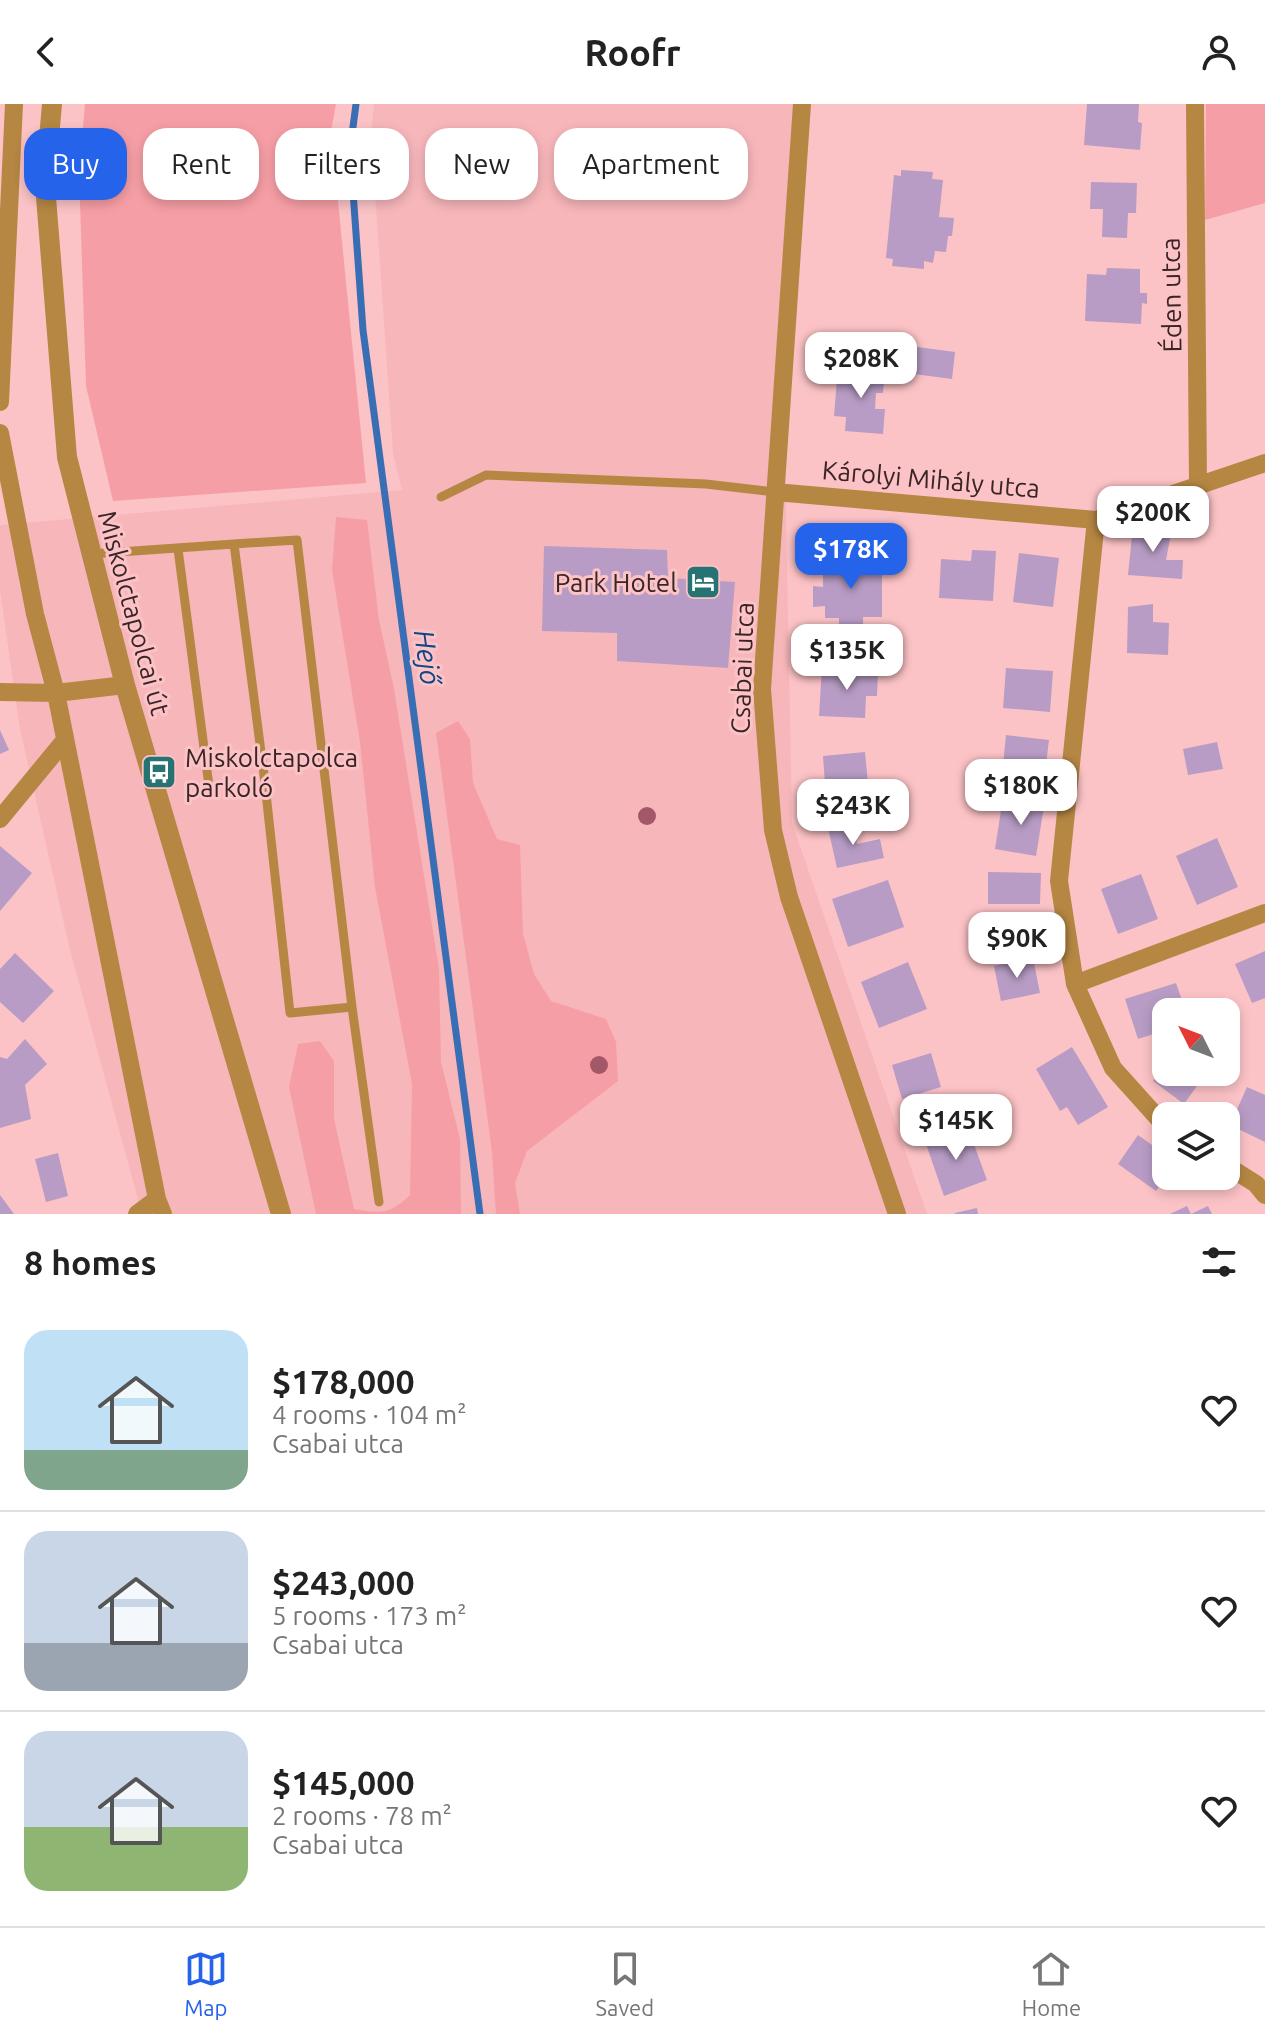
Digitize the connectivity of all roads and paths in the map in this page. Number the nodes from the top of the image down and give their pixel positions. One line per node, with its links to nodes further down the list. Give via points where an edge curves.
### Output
1 (14, 104): 5 (street)
2 (52, 104): 14 (street, Miskolctapolcai út, via 45,185 67,457)
3 (802, 104): 9 (street, Csabai utca)
4 (1195, 104): 8 (street, Éden utca)
5 (0, 402)
6 (0, 433): 17 (street)
7 (1265, 463): 8 (street, Károlyi Mihály utca)
8 (1198, 486): 11 (street, Károlyi Mihály utca)
9 (775, 492): 10 (lane, via 486,475); 11 (street, Károlyi Mihály utca); 31 (street, Csabai utca, via 762,689 773,830 789,897)
10 (441, 497)
11 (1096, 520): 22 (street, via 1059,881)
12 (234, 544): 13 (lane); 23 (lane, via 297,540); 23 (lane, via 290,1013)
13 (178, 549): 14 (lane); 19 (lane)
14 (91, 554): 15 (street, Miskolctapolcai út)
15 (125, 685): 17 (street); 30 (street, Miskolctapolcai út)
16 (0, 692): 17 (street)
17 (56, 693): 18 (street)
18 (65, 740): 20 (street); 28 (street)
19 (209, 786)
20 (0, 819)
21 (1265, 913): 22 (street)
22 (1075, 984): 24 (street, via 1113,1068)
23 (352, 1007): 27 (lane)
24 (1152, 1111)
25 (1240, 1174): 26 (street)
26 (1265, 1195)
27 (379, 1202)
28 (160, 1207): 29 (street)
29 (137, 1214)
30 (281, 1214)
31 (897, 1214)

